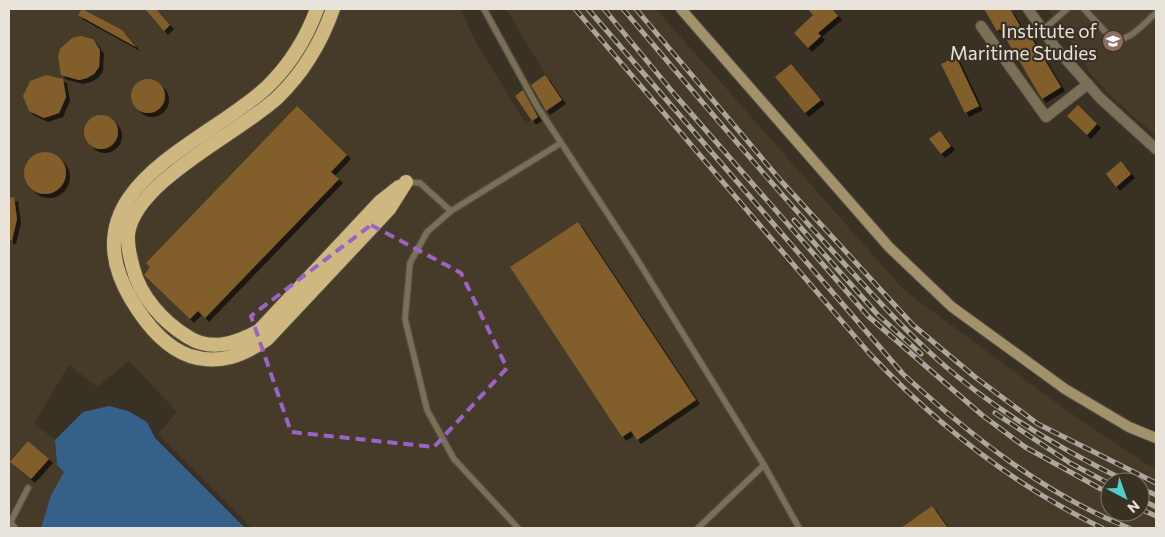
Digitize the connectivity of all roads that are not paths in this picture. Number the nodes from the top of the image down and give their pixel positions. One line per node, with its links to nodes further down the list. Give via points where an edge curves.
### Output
1 (317, 9): 14 (highway, via 299,48 278,75 253,99 166,159 140,183 122,206 113,232 114,258 121,283 159,337 182,353 200,359 224,360 246,353 267,339 389,209)
2 (333, 9): 14 (highway, via 312,56 289,85 262,111 176,171 151,193 135,213 128,234 135,277 171,327 196,342 218,346 242,340 259,331 380,202)
3 (484, 9): 12 (lane)
4 (681, 9): 16 (main road, via 889,247 952,307 1065,389 1129,427)
5 (1028, 9): 10 (street)
6 (1067, 9): 10 (lane)
7 (1084, 9): 8 (lane, via 1113,40 1132,35)
8 (1156, 13)
9 (981, 26): 11 (street, via 1046,117)
10 (1043, 30): 11 (street)
11 (1088, 84): 13 (street)
12 (561, 143): 15 (lane); 17 (lane)
13 (1156, 149)
14 (406, 182): 15 (lane, via 420,183)
15 (451, 211): 21 (lane, via 427,232 410,263 405,319 427,410 454,459)
16 (1156, 438)
17 (764, 465): 22 (lane); 23 (lane)
18 (28, 488): 19 (lane)
19 (10, 520): 20 (lane)
20 (15, 528)
21 (518, 528)
22 (698, 528)
23 (799, 528)

